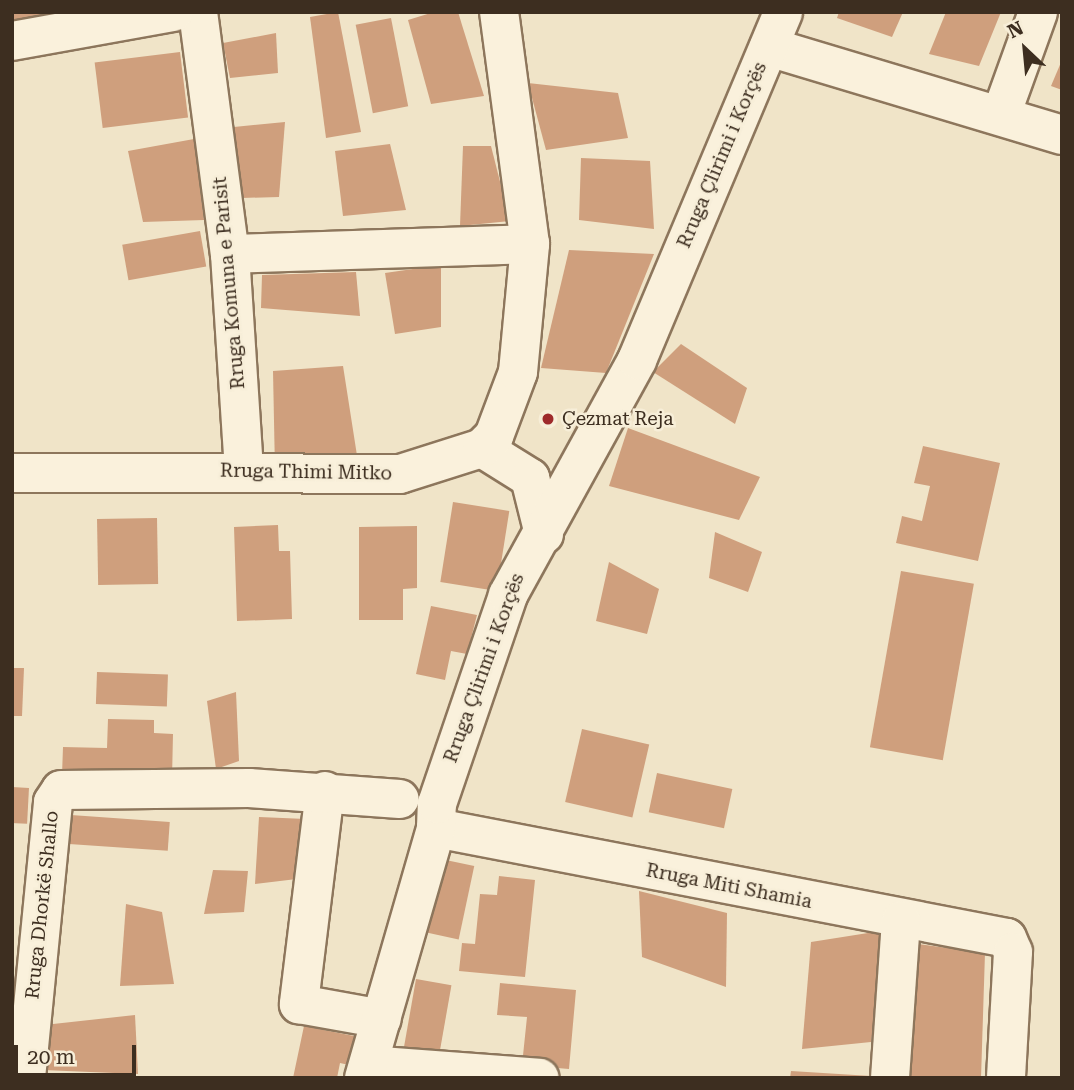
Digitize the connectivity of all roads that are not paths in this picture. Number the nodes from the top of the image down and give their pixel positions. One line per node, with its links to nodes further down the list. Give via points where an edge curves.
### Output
1 (173, 12): 6 (street)
2 (198, 12): 10 (street, Rruga Komuna e Parisit)
3 (499, 12): 9 (street)
4 (1038, 12): 7 (street)
5 (776, 29): 7 (street); 14 (street, Rruga Çlirimi i Korçës, via 637,360)
6 (12, 41)
7 (1001, 115): 8 (street)
8 (1062, 135)
9 (530, 244): 10 (street); 11 (street, via 518,372 494,436)
10 (230, 254): 12 (street, Rruga Komuna e Parisit)
11 (482, 448): 12 (street, Rruga Thimi Mitko, via 400,474); 14 (street, via 530,478)
12 (244, 470): 13 (street, Rruga Thimi Mitko)
13 (12, 473)
14 (544, 534): 17 (street, Rruga Çlirimi i Korçës, via 528,551 484,657 437,804)
15 (325, 791): 16 (street, Rruga Dhorkë Shallo); 19 (street, via 299,1004); 21 (street, Rruga Dhorkë Shallo, via 61,790 52,802)
16 (400, 799)
17 (436, 828): 18 (street, Rruga Miti Shamia); 19 (street, Rruga Çlirimi i Korçës)
18 (901, 920): 23 (street); 24 (street, Rruga Miti Shamia, via 1007,938 1013,952)
19 (382, 1019): 20 (street, Rruga Çlirimi i Korçës)
20 (366, 1072): 22 (street)
21 (26, 1078)
22 (540, 1078)
23 (890, 1078)
24 (1006, 1078)

